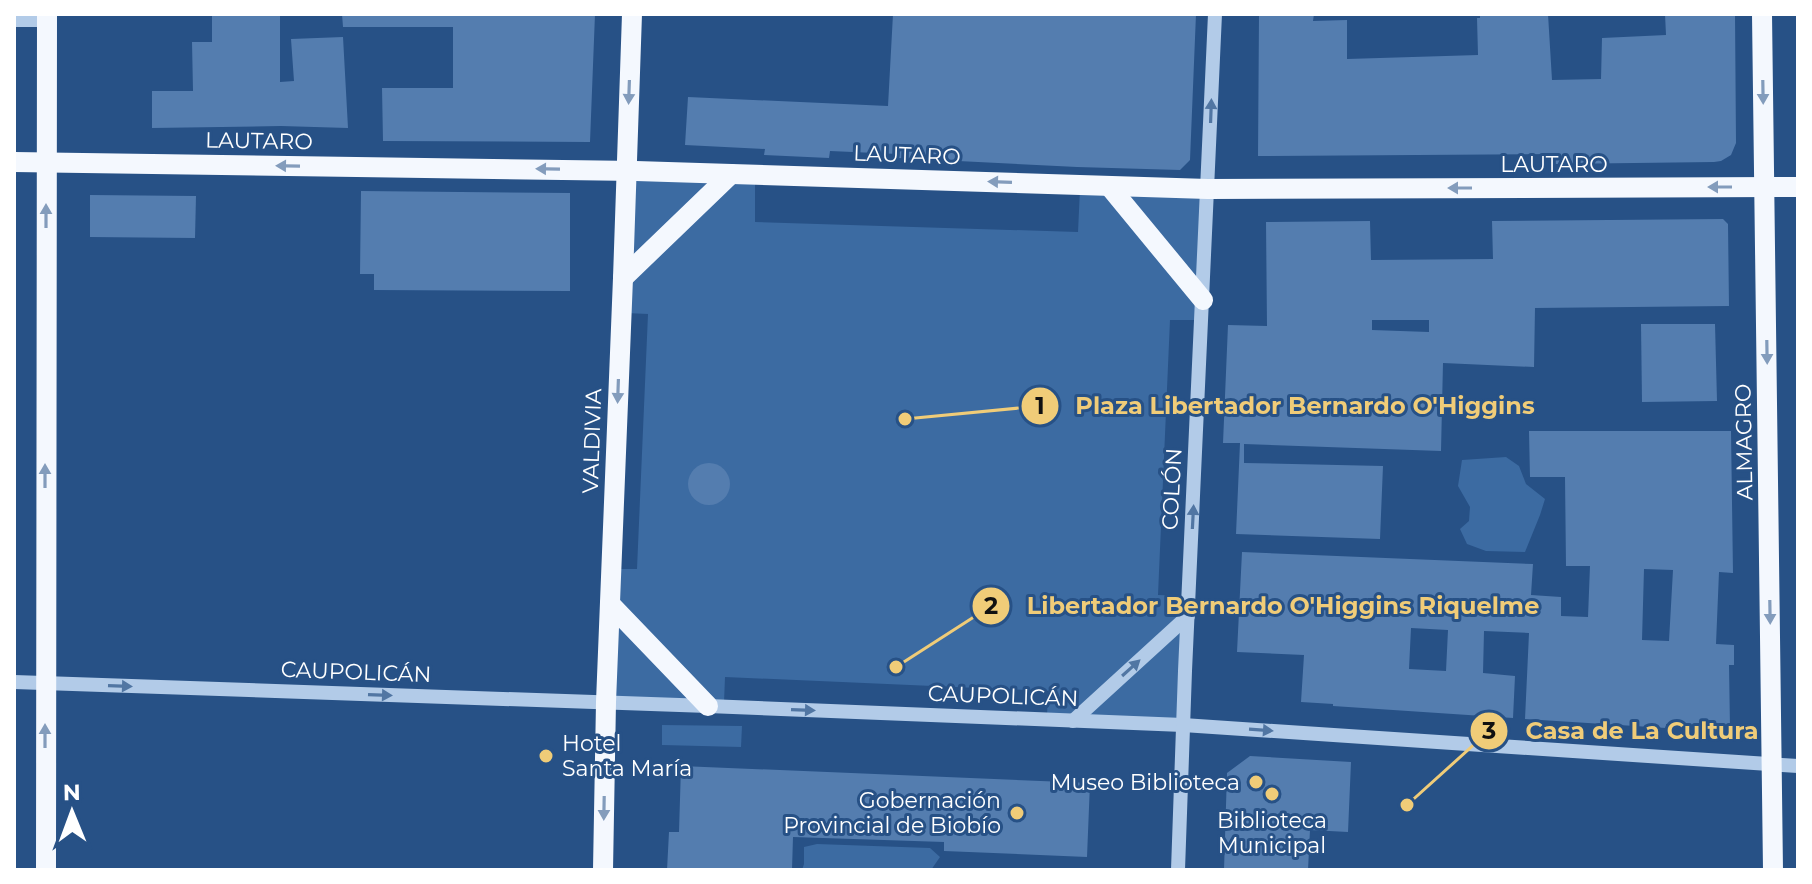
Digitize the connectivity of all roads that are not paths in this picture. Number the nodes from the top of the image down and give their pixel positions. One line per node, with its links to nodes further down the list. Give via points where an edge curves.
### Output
1 (632, 14): 8 (main road, VALDIVIA, one-way to 8)
2 (1215, 14): 13 (street, COLÓN, one-way to 2)
3 (1762, 14): 11 (main road, ALMAGRO, one-way to 11)
4 (47, 17): 5 (street); 7 (main road)
5 (14, 20)
6 (14, 162): 7 (main road, LAUTARO)
7 (46, 162): 8 (main road, LAUTARO, one-way to 7); 19 (main road, one-way to 7)
8 (626, 171): 9 (main road, LAUTARO); 14 (main road, VALDIVIA)
9 (731, 174): 10 (main road, LAUTARO, one-way to 9); 14 (main road)
10 (1109, 186): 13 (main road, LAUTARO); 15 (main road)
11 (1765, 187): 12 (main road, LAUTARO); 13 (main road, LAUTARO, one-way to 13); 24 (main road, ALMAGRO, one-way to 24)
12 (1798, 187)
13 (1208, 189): 15 (street, COLÓN)
14 (623, 278): 16 (main road, VALDIVIA, one-way to 16)
15 (1203, 300): 17 (street, COLÓN, one-way to 15)
16 (610, 604): 20 (main road, VALDIVIA); 21 (main road)
17 (1188, 616): 22 (street, one-way to 17); 23 (street, COLÓN)
18 (14, 682): 19 (street, CAUPOLICÁN)
19 (45, 683): 20 (street, CAUPOLICÁN, one-way to 20); 26 (main road, one-way to 19)
20 (606, 702): 21 (street, CAUPOLICÁN); 27 (main road, VALDIVIA, one-way to 27)
21 (708, 706): 22 (street, CAUPOLICÁN, one-way to 22)
22 (1073, 721): 23 (street, CAUPOLICÁN)
23 (1183, 725): 24 (street, CAUPOLICÁN, one-way to 24); 28 (street, COLÓN)
24 (1772, 764): 25 (street, CAUPOLICÁN); 29 (main road, ALMAGRO)
25 (1798, 766)
26 (46, 870)
27 (603, 870)
28 (1178, 870)
29 (1773, 870)

